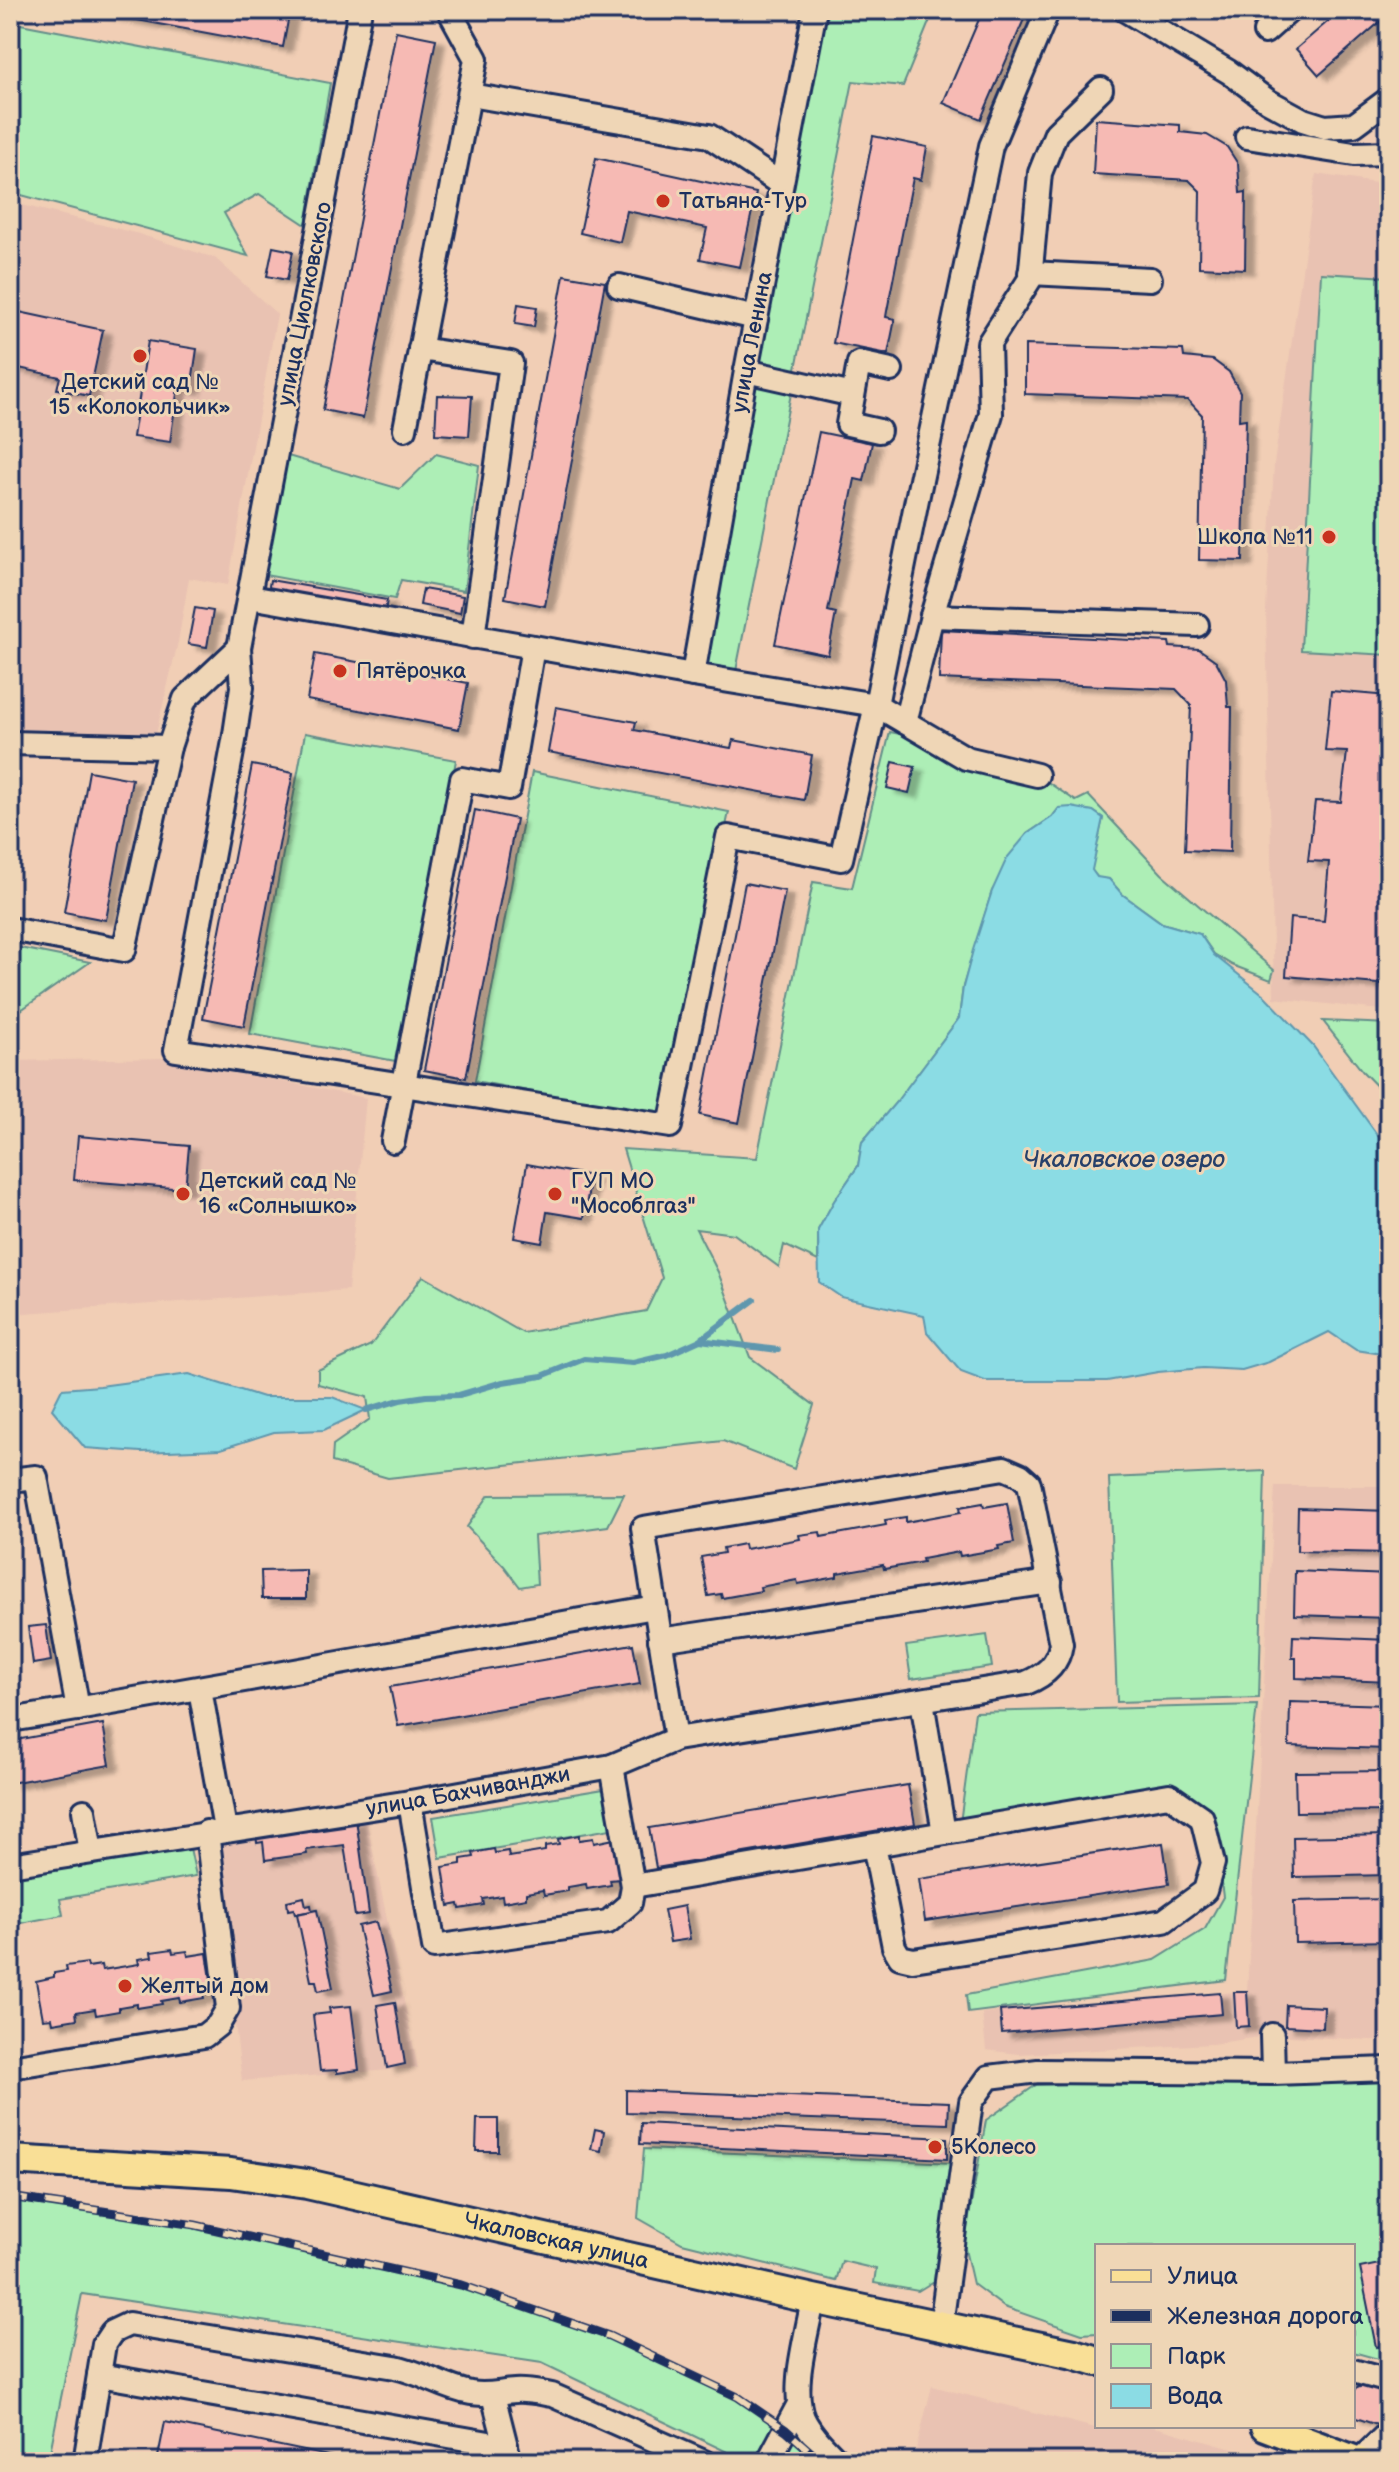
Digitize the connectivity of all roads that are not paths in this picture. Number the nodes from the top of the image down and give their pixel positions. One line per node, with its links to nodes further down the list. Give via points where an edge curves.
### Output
1 (360, 10): 24 (street, улица Циолковского)
2 (449, 10): 9 (street, via 476,59)
3 (815, 10): 13 (street, улица Ленина)
4 (1048, 10): 31 (street, via 991,146)
5 (1125, 10): 10 (street, via 1303,120 1325,127 1354,125)
6 (1290, 10): 7 (street)
7 (1265, 32)
8 (1101, 89): 14 (street, via 1056,133 1045,160)
9 (470, 95): 13 (street, via 709,136); 18 (street)
10 (1389, 99)
11 (1247, 137): 12 (street, via 1354,154)
12 (1389, 153)
13 (781, 184): 17 (street, улица Ленина)
14 (1030, 273): 15 (street); 25 (street, via 989,343 991,414)
15 (1150, 279)
16 (619, 286): 17 (street)
17 (756, 318): 20 (street, улица Ленина)
18 (420, 349): 22 (street); 27 (street, via 511,363)
19 (891, 370): 21 (street, via 859,363)
20 (746, 371): 21 (street); 30 (street, улица Ленина)
21 (853, 395): 23 (street, via 848,424)
22 (405, 429)
23 (879, 431)
24 (250, 597): 27 (street); 29 (street, улица Циолковского)
25 (932, 616): 26 (street); 32 (street)
26 (1197, 625)
27 (473, 637): 28 (street)
28 (533, 647): 30 (street); 37 (street, via 509,788 462,779)
29 (239, 648): 34 (street, via 185,699); 37 (street, улица Циолковского, via 242,687 234,741 176,1050)
30 (693, 675): 31 (street)
31 (876, 705): 32 (street); 37 (street, via 841,859 728,837 670,1126)
32 (905, 722): 35 (street, via 966,758)
33 (10, 743): 34 (street)
34 (169, 747): 36 (street, via 124,950)
35 (1037, 775)
36 (10, 929)
37 (403, 1084): 38 (street)
38 (393, 1141)
39 (10, 1480): 45 (street, via 36,1477)
40 (1050, 1582): 41 (street, улица Бахчиванджи, via 1029,1483 1004,1468 643,1528); 42 (street); 44 (street, улица Бахчиванджи, via 1061,1644 1054,1665 1026,1683)
41 (655, 1607): 42 (street); 43 (street)
42 (660, 1640): 47 (street)
43 (200, 1689): 45 (street); 51 (street)
44 (922, 1701): 47 (street, улица Бахчиванджи); 52 (street)
45 (78, 1709): 46 (street)
46 (10, 1720)
47 (676, 1739): 48 (street, улица Бахчиванджи)
48 (612, 1766): 49 (street, улица Бахчиванджи); 56 (street)
49 (410, 1802): 51 (street, улица Бахчиванджи); 56 (street, via 434,1947 608,1922 630,1903)
50 (84, 1811): 54 (street)
51 (216, 1831): 54 (street, улица Бахчиванджи); 58 (street, via 228,2008 218,2025 204,2036)
52 (944, 1833): 53 (street); 53 (street, via 1169,1795 1202,1818 1213,1863 1205,1891 1164,1921 913,1960 900,1957 894,1947)
53 (874, 1845): 56 (street)
54 (91, 1852): 55 (street, улица Бахчиванджи)
55 (11, 1860)
56 (633, 1886)
57 (1272, 2035): 60 (street)
58 (10, 2067)
59 (1389, 2069): 60 (street)
60 (1273, 2073): 63 (street, via 1038,2071 989,2077 971,2102)
61 (10, 2160): 62 (main road, Чкаловская улица, via 231,2173 307,2184)
62 (813, 2299): 63 (main road, Чкаловская улица); 69 (street)
63 (941, 2326): 64 (main road, Чкаловская улица)
64 (1095, 2361)
65 (1355, 2372): 67 (street)
66 (99, 2375): 68 (street, via 106,2339 129,2324 416,2371 450,2388); 72 (street); 73 (street)
67 (1389, 2381)
68 (493, 2395): 72 (street); 74 (street, via 552,2395)
69 (799, 2404): 75 (street); 76 (street, via 816,2438)
70 (1270, 2428): 77 (main road)
71 (1389, 2432): 77 (street)
72 (508, 2454)
73 (85, 2462)
74 (704, 2462)
75 (768, 2462)
76 (839, 2462)
77 (1359, 2462)

